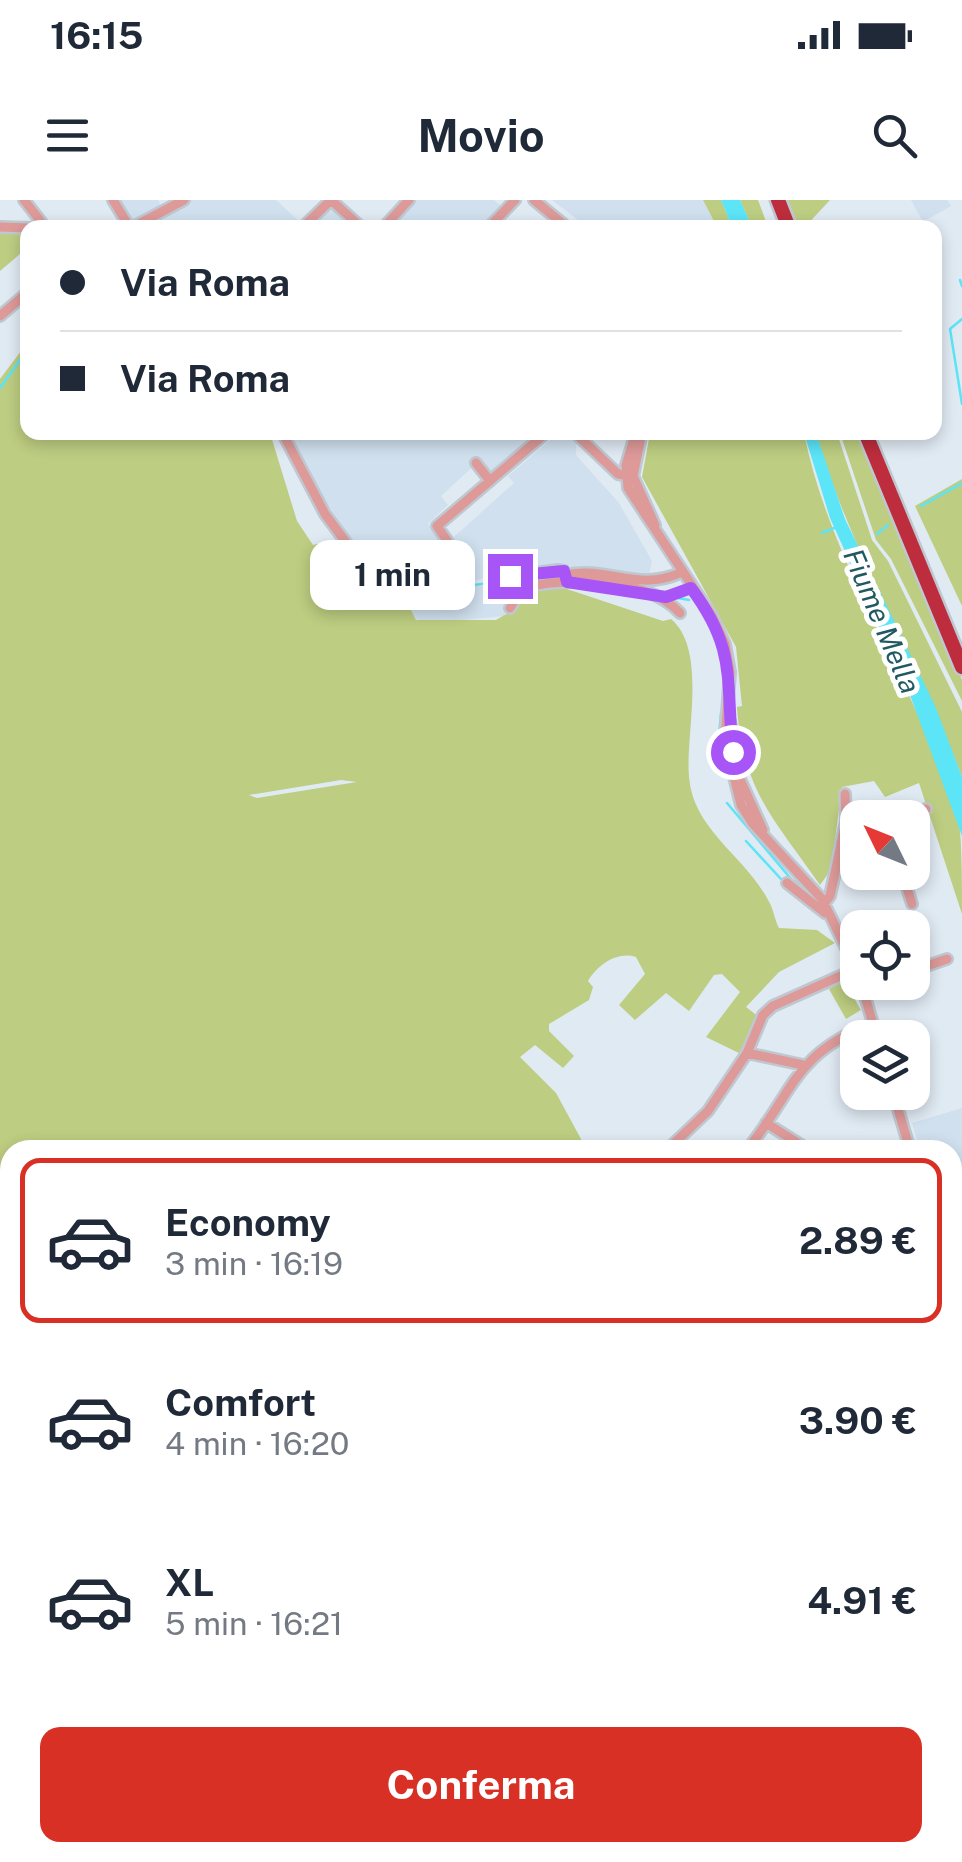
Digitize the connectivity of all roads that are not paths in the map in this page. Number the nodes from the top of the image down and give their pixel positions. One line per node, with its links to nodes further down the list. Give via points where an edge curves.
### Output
1 (24, 200): 6 (street)
2 (184, 200): 7 (street)
3 (332, 200): 8 (street); 9 (street)
4 (408, 200): 10 (street)
5 (534, 200): 11 (street)
6 (40, 220)
7 (145, 220)
8 (311, 220)
9 (353, 220)
10 (390, 220)
11 (558, 220)
12 (20, 299): 13 (street)
13 (0, 316)
14 (286, 440): 24 (street)
15 (538, 440): 22 (street)
16 (584, 440): 21 (street)
17 (637, 440): 21 (street)
18 (868, 440): 33 (highway)
19 (878, 440): 32 (highway)
20 (476, 464): 22 (street)
21 (629, 476): 25 (street, via 635,504)
22 (490, 481): 23 (street, via 437,526)
23 (448, 542)
24 (351, 549)
25 (680, 573): 27 (street, via 651,583 590,573); 28 (street)
26 (510, 576): 27 (street, via 558,570)
27 (566, 579): 29 (street); 30 (street, via 522,588)
28 (691, 588): 29 (street); 40 (street, via 724,644 739,777 771,846)
29 (670, 596): 31 (street)
30 (510, 608)
31 (680, 612)
32 (962, 642)
33 (962, 667)
34 (845, 794): 35 (street)
35 (845, 800)
36 (840, 848): 40 (street)
37 (787, 884): 40 (street)
38 (908, 890): 39 (street)
39 (912, 904)
40 (825, 909): 41 (street)
41 (840, 939)
42 (947, 960): 43 (street)
43 (930, 965)
44 (840, 978): 46 (street, via 773,1006)
45 (840, 1036): 47 (street)
46 (746, 1054): 47 (street); 50 (street, via 708,1112)
47 (802, 1066): 49 (street)
48 (898, 1110): 53 (street)
49 (766, 1123): 51 (street); 52 (street)
50 (678, 1140)
51 (754, 1140)
52 (793, 1140)
53 (907, 1140)

